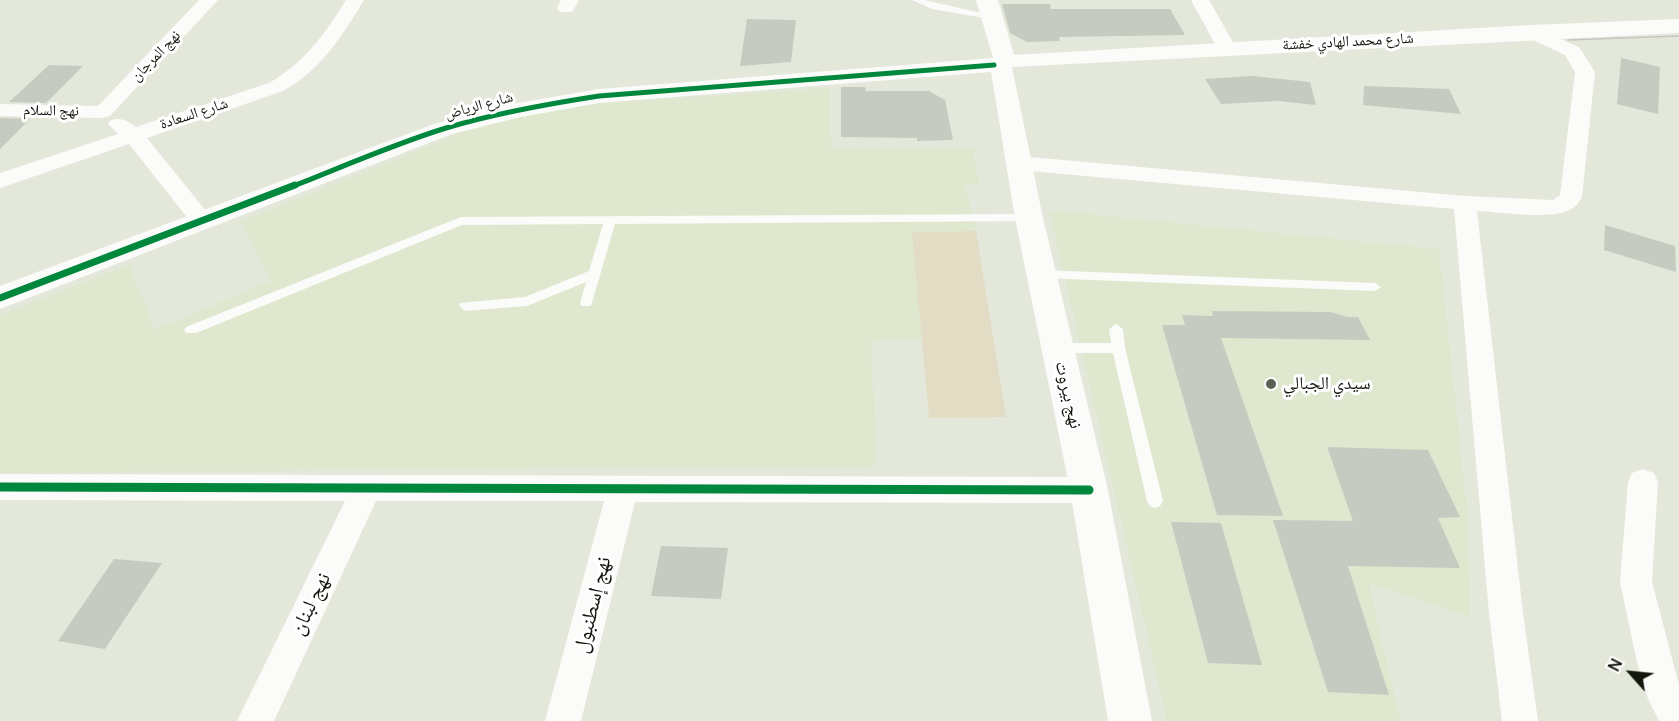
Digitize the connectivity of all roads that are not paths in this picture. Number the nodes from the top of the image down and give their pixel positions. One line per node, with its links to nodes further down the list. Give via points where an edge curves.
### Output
1 (209, 0): 11 (street, نهج المرجان)
2 (355, 0): 12 (street, شارع السعادة, via 324,48 294,78)
3 (916, 0): 5 (lane, via 932,6)
4 (1200, 0): 8 (street)
5 (989, 8): 9 (street, نهج بيروت)
6 (1679, 26): 7 (street, شارع محمد الهادي خفشة)
7 (1531, 32): 8 (street, شارع محمد الهادي خفشة); 15 (street, via 1572,51 1585,72 1571,197 1554,207)
8 (1227, 49): 9 (street, شارع محمد الهادي خفشة)
9 (1004, 63): 13 (street, نهج بيروت); 18 (street, شارع الرياض, via 599,96 534,105 443,129)
10 (0, 110): 11 (street, نهج السلام)
11 (102, 112): 12 (street)
12 (132, 134): 14 (street, شارع السعادة); 18 (street)
13 (1018, 163): 15 (street); 16 (street, نهج بيروت)
14 (0, 181)
15 (1465, 202): 39 (street)
16 (1029, 218): 17 (lane); 20 (street, نهج بيروت)
17 (610, 220): 19 (lane); 26 (lane, via 461,221)
18 (202, 221): 22 (street, شارع الرياض)
19 (595, 273): 23 (lane); 24 (lane, via 527,301)
20 (1041, 274): 21 (lane); 27 (street, نهج بيروت)
21 (1376, 287)
22 (0, 298)
23 (586, 303)
24 (465, 306)
25 (1116, 329): 28 (lane)
26 (191, 330)
27 (1058, 348): 28 (lane); 33 (street, نهج بيروت)
28 (1118, 348): 34 (lane)
29 (1643, 482): 36 (street, via 1636,582 1654,662 1666,699)
30 (0, 487): 31 (street)
31 (367, 488): 32 (street); 37 (street, نهج لبنان)
32 (623, 489): 33 (street); 35 (street, نهج إسطنبول)
33 (1089, 490): 38 (street, نهج بيروت)
34 (1155, 501)
35 (570, 720)
36 (1679, 720)
37 (255, 721)
38 (1130, 721)
39 (1520, 721)

